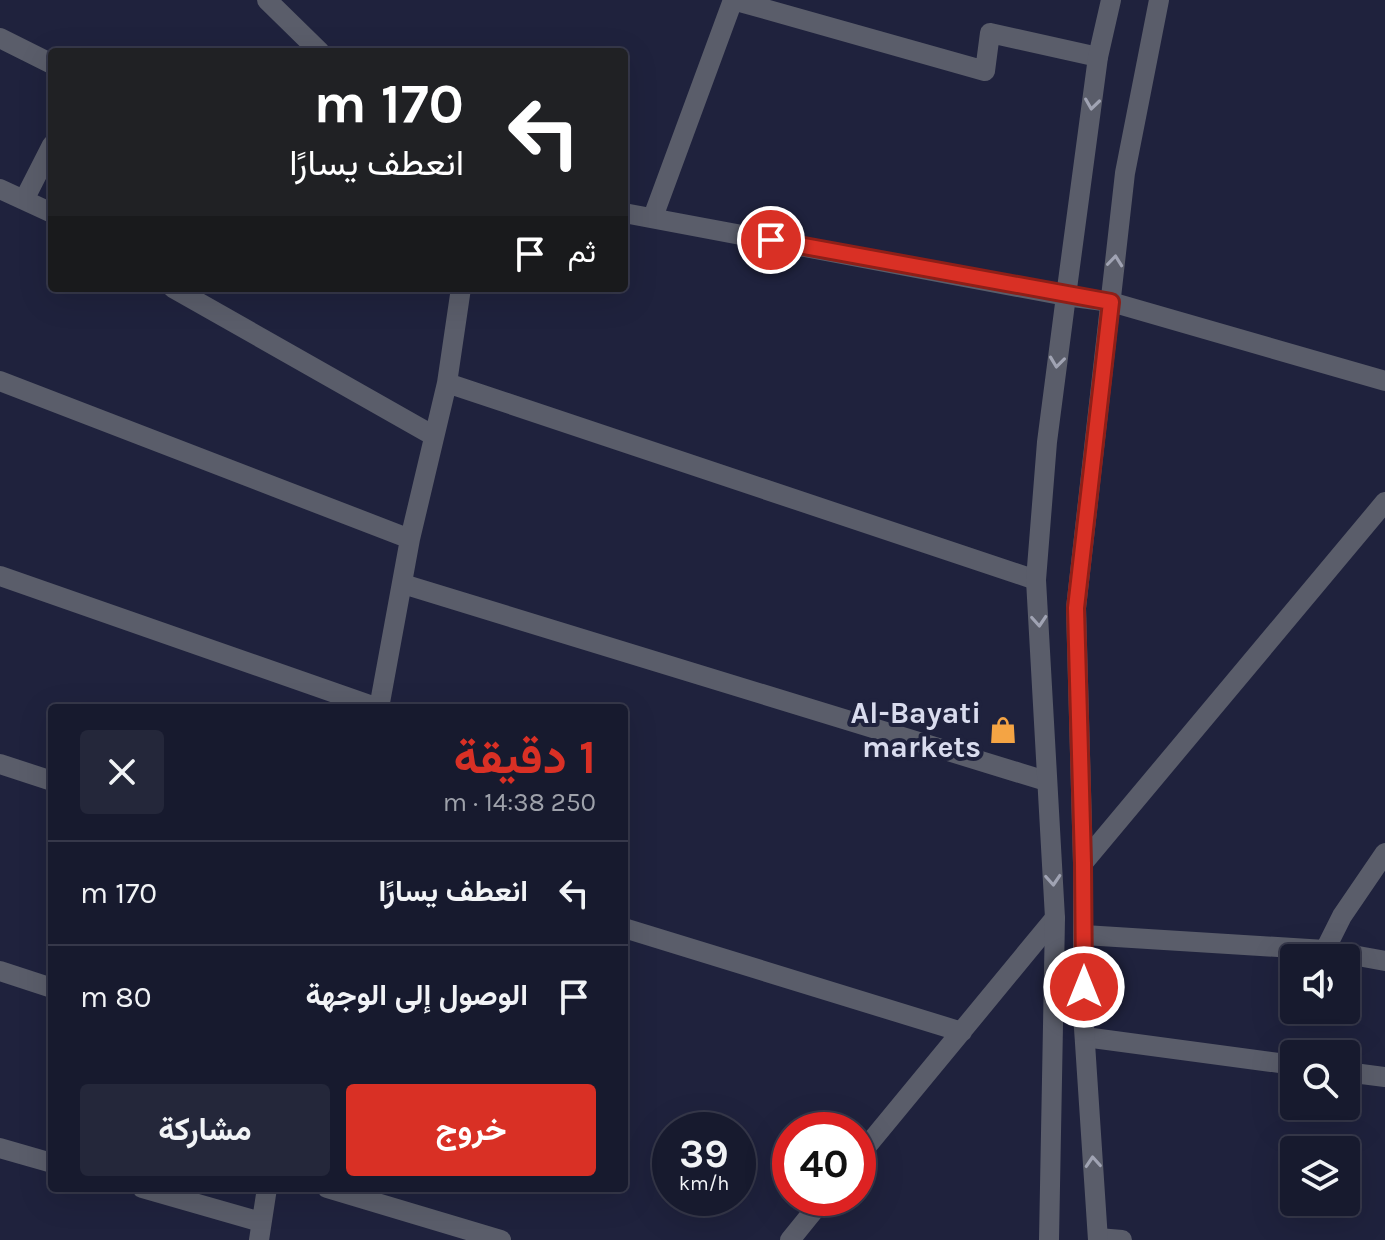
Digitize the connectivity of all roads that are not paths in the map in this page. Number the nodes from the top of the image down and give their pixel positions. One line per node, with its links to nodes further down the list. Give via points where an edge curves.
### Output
1 (267, 0): 6 (street)
2 (733, 0): 7 (street, via 985,71 990,33); 14 (street)
3 (1111, 0): 7 (street)
4 (1159, 0): 18 (street, one-way to 4, via 1125,173)
5 (0, 38): 8 (street)
6 (316, 48)
7 (1098, 57): 17 (street, one-way to 17)
8 (48, 62)
9 (48, 153): 11 (street)
10 (0, 189): 11 (street)
11 (24, 200): 12 (street)
12 (48, 211)
13 (628, 214): 14 (street)
14 (653, 217): 17 (street)
15 (186, 292): 22 (street)
16 (460, 292): 21 (street)
17 (1066, 296): 18 (street); 26 (street, one-way to 26)
18 (1111, 302): 20 (street); 34 (street, via 1076,608)
19 (0, 381): 24 (street)
20 (1385, 381)
21 (447, 383): 22 (street); 26 (street)
22 (434, 436): 24 (street)
23 (1385, 502): 34 (street)
24 (410, 539): 27 (street)
25 (0, 576): 28 (street)
26 (1036, 580): 32 (street, one-way to 32)
27 (403, 584): 29 (street); 32 (street)
28 (367, 704)
29 (379, 704)
30 (0, 764): 31 (street)
31 (48, 780)
32 (1046, 781): 35 (street, one-way to 35)
33 (1385, 853): 38 (street)
34 (1083, 863): 37 (street)
35 (1055, 918): 44 (street); 60 (street)
36 (628, 929): 44 (street)
37 (1084, 935): 39 (street); 45 (street)
38 (1328, 944)
39 (1280, 947)
40 (1360, 956): 41 (street)
41 (1385, 961)
42 (0, 971): 43 (street)
43 (48, 987)
44 (962, 1032): 49 (street)
45 (1085, 1037): 46 (street); 57 (street, one-way to 45)
46 (1280, 1063)
47 (1360, 1074): 48 (street)
48 (1385, 1077)
49 (876, 1135)
50 (0, 1148): 51 (street)
51 (48, 1162)
52 (153, 1192): 56 (street)
53 (266, 1192): 56 (street)
54 (340, 1192): 58 (street)
55 (809, 1216): 59 (street)
56 (260, 1231)
57 (1098, 1239): 61 (street)
58 (501, 1240)
59 (790, 1240)
60 (1049, 1240)
61 (1122, 1240)

